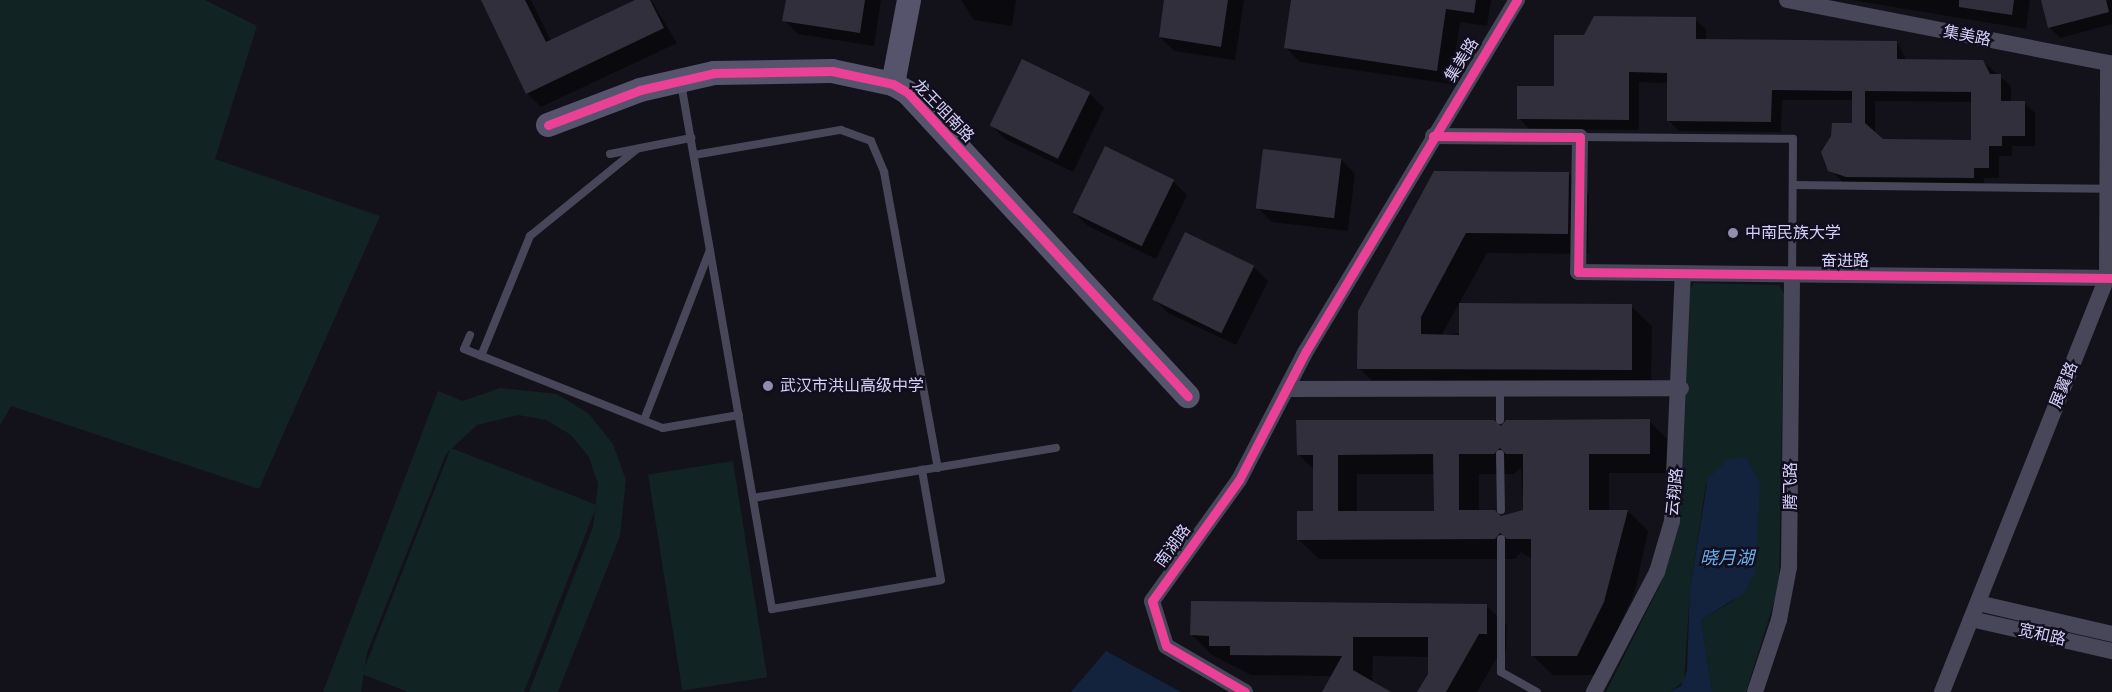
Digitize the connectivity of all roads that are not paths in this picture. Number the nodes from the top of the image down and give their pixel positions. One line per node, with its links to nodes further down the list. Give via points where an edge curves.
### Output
1 (909, 0): 6 (street)
2 (1517, 0): 8 (street, 集美路)
3 (1787, 0): 4 (street, 集美路)
4 (2110, 64): 15 (street, 展翼路)
5 (681, 78): 6 (street, 龙王咀南路, via 745,70 832,71); 7 (street, 龙王咀南路); 10 (lane)
6 (893, 84): 25 (street, 龙王咀南路, via 907,92)
7 (548, 125)
8 (1433, 136): 9 (street); 24 (street, 集美路)
9 (1580, 137): 14 (lane, via 1793,139); 17 (street, 奋进路, via 1578,272)
10 (691, 138): 11 (lane); 13 (lane)
11 (638, 148): 12 (lane); 21 (lane, via 530,236)
12 (610, 154)
13 (694, 155): 16 (lane); 31 (lane, via 841,130 871,141 884,172)
14 (1792, 186): 15 (lane); 18 (lane)
15 (2107, 189): 19 (street, 展翼路)
16 (710, 249): 26 (lane); 27 (lane)
17 (1683, 274): 18 (street, 奋进路); 23 (street, 云翔路)
18 (1792, 276): 19 (street, 奋进路); 43 (street, 腾飞路, via 1789,567 1779,620)
19 (2109, 278): 36 (street, 展翼路)
20 (470, 335): 21 (lane, via 464,349)
21 (481, 356): 27 (lane)
22 (1500, 388): 23 (street); 24 (street); 28 (lane)
23 (1681, 388): 42 (street, 云翔路, via 1675,502 1664,553)
24 (1288, 389): 40 (street, 南湖路, via 1239,480 1151,605 1166,646)
25 (1188, 396)
26 (739, 415): 27 (lane, via 663,428); 33 (lane)
27 (644, 420)
28 (1500, 420)
29 (1056, 448): 31 (lane)
30 (1500, 454): 34 (lane)
31 (938, 468): 32 (lane)
32 (922, 470): 33 (lane); 33 (lane, via 940,580 772,609)
33 (753, 498)
34 (1501, 510)
35 (1501, 539): 41 (lane, via 1501,672)
36 (1978, 603): 37 (street, 展翼路); 38 (street, 宽和路)
37 (1971, 619): 39 (street, 宽和路); 44 (street, 展翼路)
38 (2112, 634)
39 (2112, 651)
40 (1245, 692)
41 (1536, 692)
42 (1594, 692)
43 (1755, 692)
44 (1942, 692)

